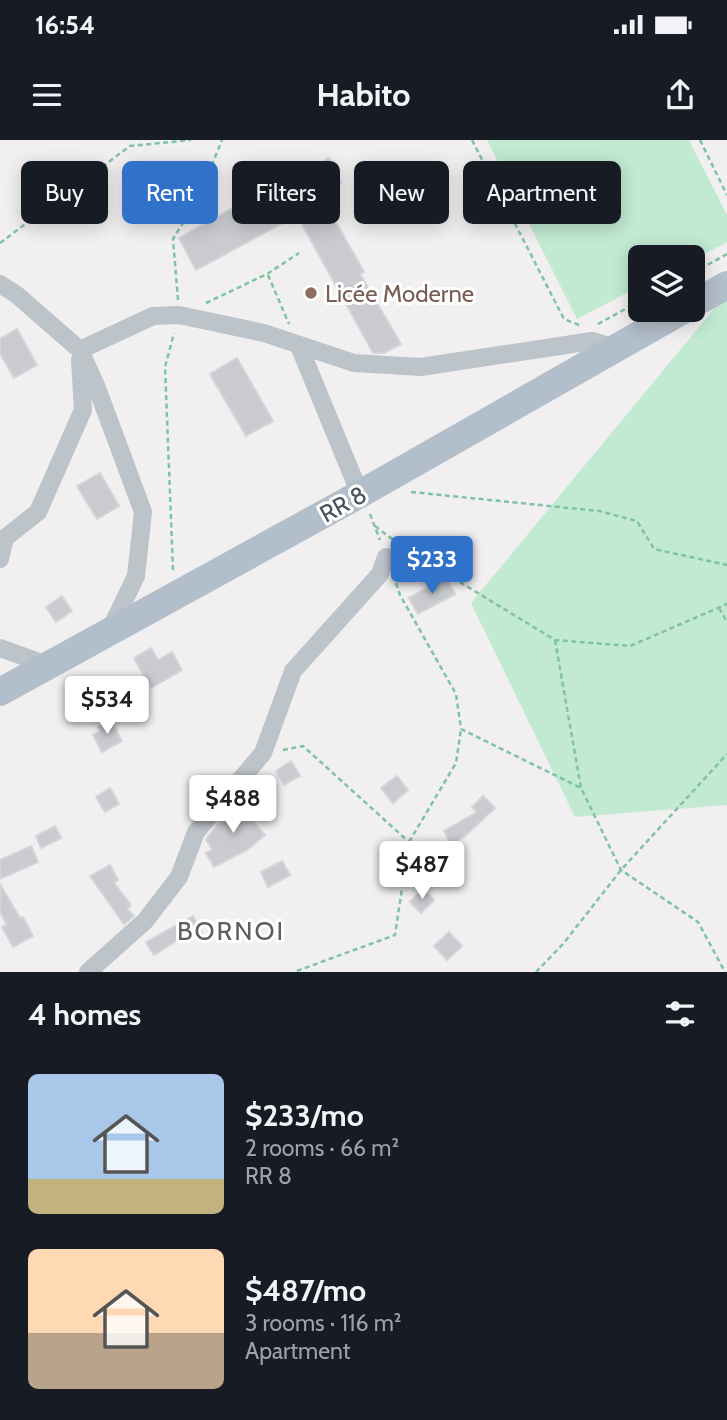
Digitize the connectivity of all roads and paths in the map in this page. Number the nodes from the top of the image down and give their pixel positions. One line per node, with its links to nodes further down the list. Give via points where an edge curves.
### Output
1 (191, 140): 6 (path, via 130,146)
2 (222, 140): 15 (path, via 199,197 173,239)
3 (472, 140): 18 (path, via 564,319)
4 (700, 140): 5 (path)
5 (727, 195)
6 (0, 243)
7 (299, 253): 10 (path)
8 (727, 254): 9 (path)
9 (705, 266)
10 (267, 274): 15 (path); 19 (path)
11 (0, 284): 21 (street)
12 (727, 285): 13 (main road)
13 (705, 297)
14 (628, 307): 17 (path)
15 (179, 315): 19 (street, via 264,333); 21 (street, via 153,316); 28 (path, via 165,367)
16 (662, 322): 20 (main road, RR 8 / RR 8)
17 (590, 326)
18 (584, 327)
19 (299, 346): 20 (street, via 354,363 421,367 593,341); 23 (street)
20 (616, 348): 23 (main road, RR 8 / RR 8)
21 (80, 349): 26 (street, via 83,410 38,512 5,538); 32 (street, via 143,512 136,576)
22 (407, 491): 27 (path, via 599,510 637,521 654,549)
23 (360, 494): 24 (path); 28 (main road, RR 8 / RR 8)
24 (375, 526): 25 (path); 33 (path)
25 (386, 557): 38 (path, via 400,595 456,694); 39 (street, via 380,574 293,671)
26 (0, 559)
27 (727, 565)
28 (174, 597): 32 (main road, RR 8 / RR 8)
29 (727, 604): 30 (path)
30 (719, 608): 31 (path); 33 (path, via 630,646)
31 (727, 622)
32 (110, 630): 35 (main road, RR 8 / RR 8)
33 (555, 640): 41 (path)
34 (0, 648): 35 (street)
35 (47, 664): 36 (main road, RR 8 / RR 8); 37 (street)
36 (0, 692)
37 (0, 707)
38 (461, 729): 41 (path); 42 (path, via 456,763)
39 (263, 753): 42 (path, via 303,746); 44 (street, via 195,832 179,877 145,921)
40 (727, 754): 43 (path)
41 (581, 788): 43 (path)
42 (409, 842): 45 (path, via 395,935)
43 (621, 870): 46 (path); 47 (path, via 698,922)
44 (88, 972)
45 (295, 972)
46 (536, 972)
47 (725, 972)

